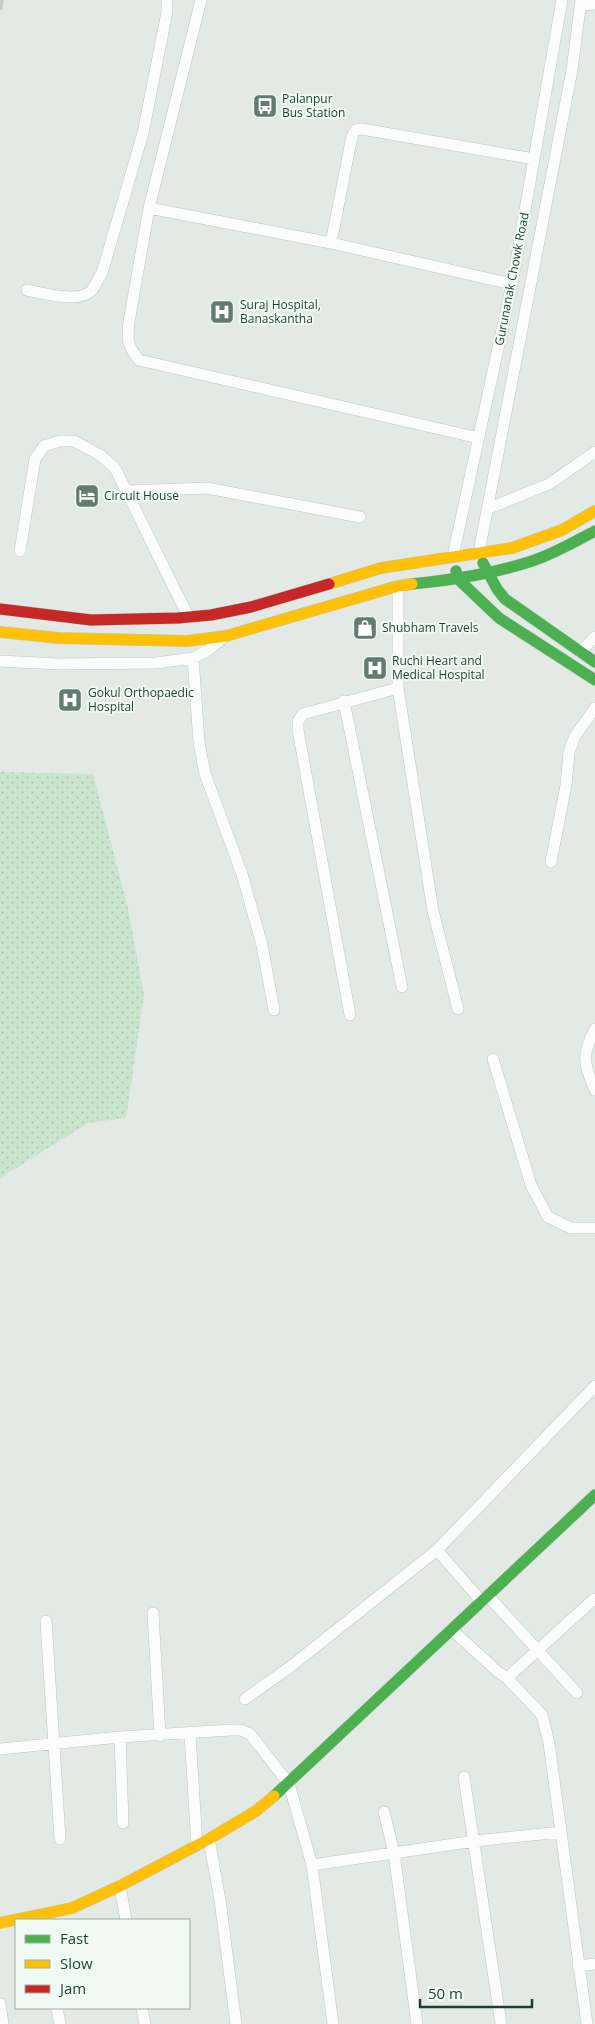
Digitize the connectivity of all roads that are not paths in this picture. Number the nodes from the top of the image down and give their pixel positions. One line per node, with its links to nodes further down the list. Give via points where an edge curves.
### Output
1 (167, 0): 10 (street, via 143,133 102,273 84,296)
2 (201, 0): 7 (street)
3 (562, 0): 6 (street, Gurunanak Chowk Road)
4 (580, 3): 5 (street); 14 (street, via 572,70)
5 (595, 4)
6 (534, 159): 8 (street, via 356,130 352,136); 9 (street, Gurunanak Chowk Road)
7 (149, 208): 8 (street); 11 (street, via 127,338 129,349 138,360)
8 (331, 243): 9 (street)
9 (512, 284): 11 (street, Gurunanak Chowk Road)
10 (28, 290)
11 (479, 438): 20 (street, Gurunanak Chowk Road)
12 (595, 452): 14 (street, via 549,484)
13 (127, 491): 16 (street, via 207,488); 18 (street, via 116,468 100,454 74,441 44,446 35,459); 25 (street, via 178,596)
14 (488, 509): 19 (street)
15 (595, 511): 19 (main road, via 542,538 512,548)
16 (360, 517)
17 (595, 532): 21 (main road, via 529,562)
18 (20, 551)
19 (479, 552): 20 (main road); 21 (main road)
20 (453, 556): 22 (main road); 25 (main road, via 380,568 251,607)
21 (488, 574): 22 (main road); 29 (main road, via 510,603)
22 (458, 579): 23 (main road); 33 (main road, via 499,618)
23 (398, 586): 27 (main road); 34 (street)
24 (0, 609): 25 (main road, via 91,620)
25 (184, 617)
26 (0, 632): 27 (main road, via 59,638 187,641)
27 (226, 636): 30 (street)
28 (595, 637): 29 (street)
29 (580, 652): 32 (main road)
30 (193, 658): 31 (street, via 146,663); 40 (street, via 199,742 205,774 242,874 262,945)
31 (0, 661)
32 (595, 662)
33 (595, 680)
34 (398, 688): 35 (street); 39 (street, via 433,911)
35 (344, 701): 38 (street); 41 (street, via 303,714 298,721 298,730)
36 (595, 708): 37 (street, via 575,736 570,752)
37 (551, 862)
38 (402, 988)
39 (458, 1009)
40 (274, 1010)
41 (350, 1015)
42 (595, 1029): 44 (street, via 585,1056 586,1069)
43 (493, 1059): 45 (street, via 531,1185 548,1217 571,1228)
44 (595, 1090)
45 (595, 1228)
46 (595, 1386): 48 (street)
47 (595, 1495): 49 (main road)
48 (437, 1550): 49 (street); 57 (street, via 298,1661)
49 (485, 1599): 53 (main road); 54 (street)
50 (594, 1599): 54 (street)
51 (153, 1613): 59 (street)
52 (46, 1621): 61 (street)
53 (452, 1630): 55 (street); 64 (main road)
54 (539, 1651): 55 (street); 56 (street)
55 (507, 1678): 67 (street, via 542,1715)
56 (578, 1692)
57 (245, 1698)
58 (190, 1734): 59 (street); 64 (street, via 246,1731); 71 (street)
59 (160, 1736): 60 (street)
60 (120, 1737): 61 (street); 66 (street)
61 (54, 1744): 62 (street); 68 (street)
62 (0, 1749)
63 (464, 1778): 70 (street)
64 (289, 1784): 69 (main road, via 256,1811); 73 (street)
65 (384, 1812): 72 (street)
66 (123, 1823)
67 (561, 1832): 70 (street); 80 (street)
68 (60, 1839)
69 (209, 1839): 71 (main road); 87 (street)
70 (475, 1842): 72 (street); 90 (street)
71 (197, 1846): 74 (main road)
72 (394, 1853): 73 (street); 89 (street)
73 (312, 1865): 88 (street)
74 (120, 1886): 75 (main road); 76 (street)
75 (41, 1918)
76 (126, 1919)
77 (15, 1921): 78 (main road)
78 (0, 1922)
79 (595, 1964): 80 (street)
80 (578, 1966): 91 (street)
81 (0, 2004): 84 (street)
82 (57, 2009): 85 (street)
83 (142, 2009): 86 (street)
84 (4, 2024)
85 (60, 2024)
86 (145, 2024)
87 (236, 2024)
88 (333, 2024)
89 (417, 2024)
90 (501, 2024)
91 (587, 2024)

